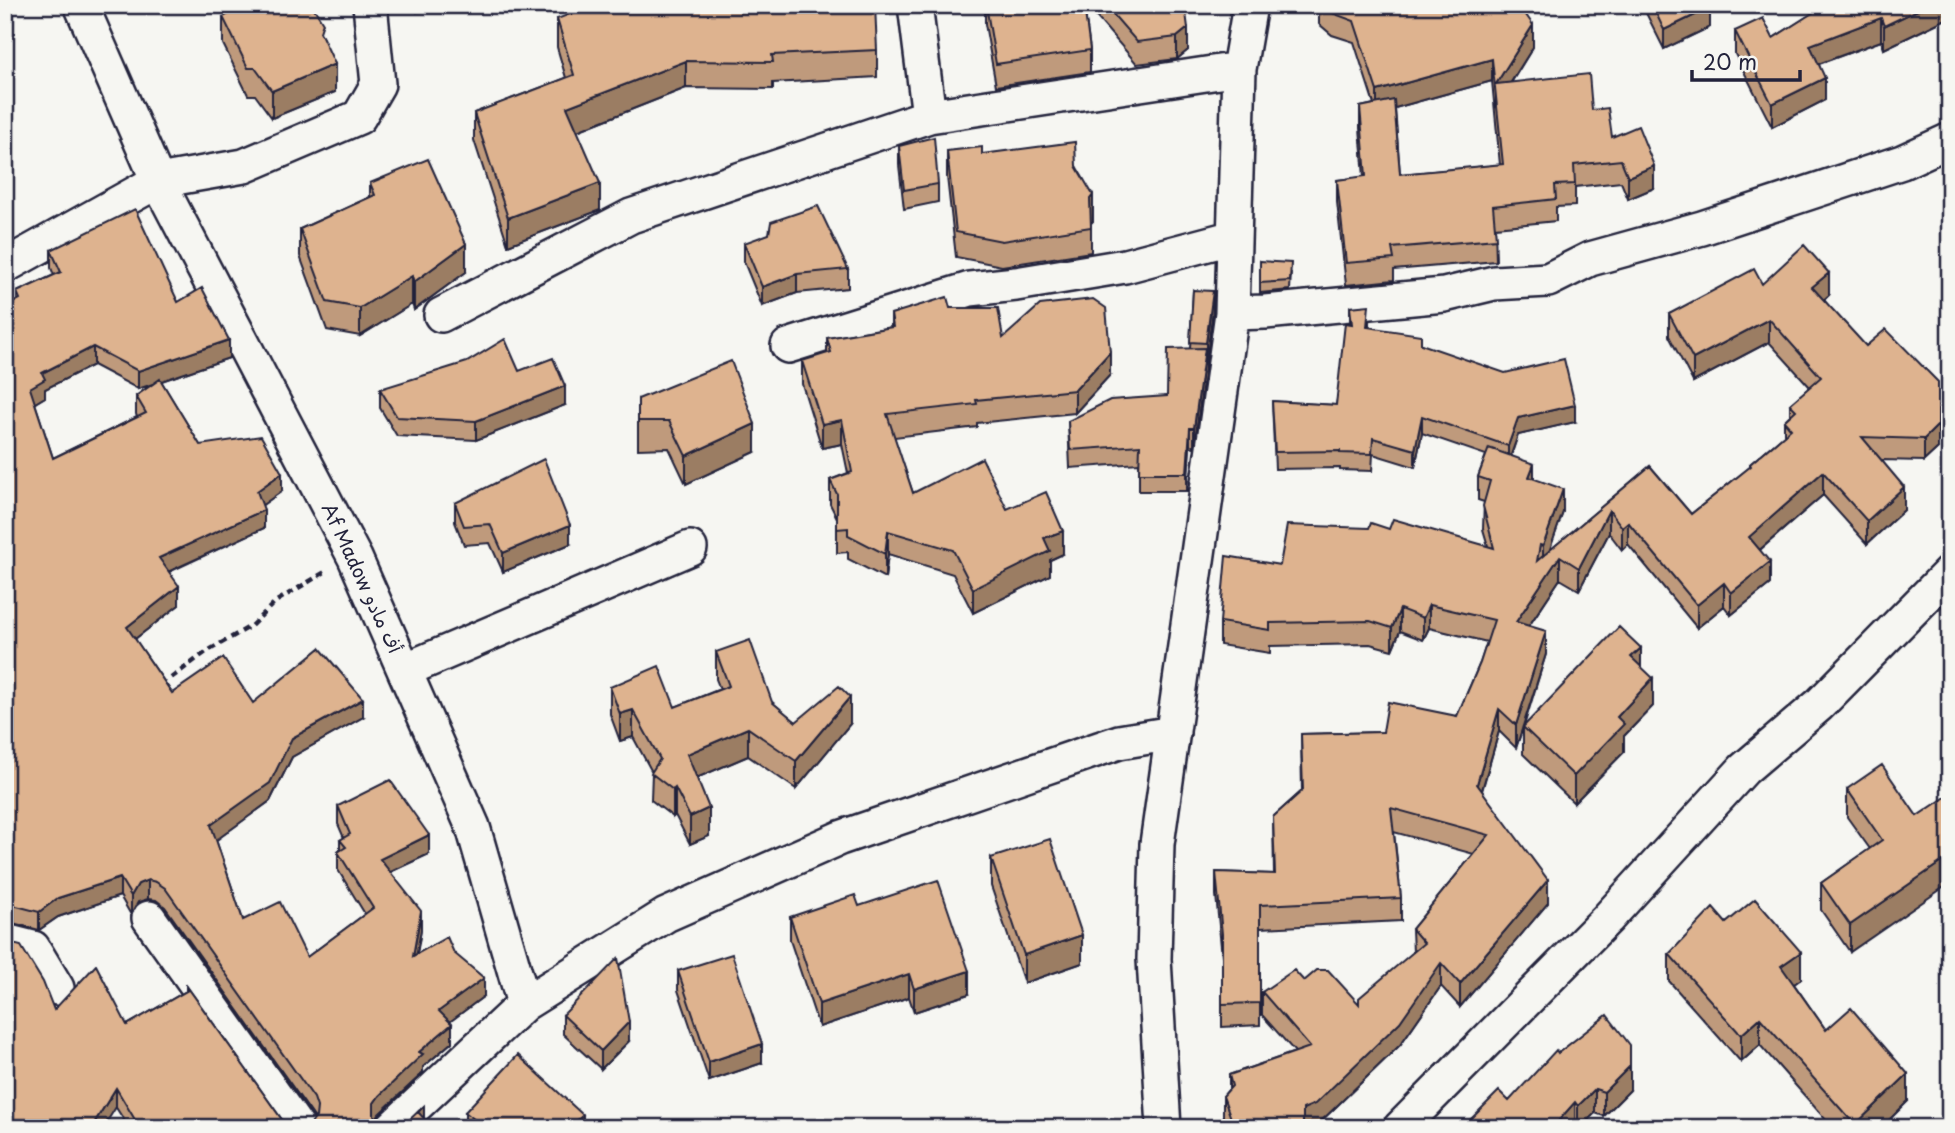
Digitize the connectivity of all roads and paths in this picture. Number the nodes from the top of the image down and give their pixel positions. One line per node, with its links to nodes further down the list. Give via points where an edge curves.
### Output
1 (81, 5): 8 (street, Af Madow أف مادو)
2 (370, 5): 8 (street, via 378,84 359,117 244,166)
3 (915, 5): 6 (street)
4 (1250, 5): 5 (street)
5 (1238, 69): 6 (street); 9 (street)
6 (929, 116): 12 (street, via 631,216)
7 (1950, 140): 11 (street, via 1902,162 1702,228 1590,259 1548,279 1494,283 1444,295)
8 (158, 181): 10 (street); 15 (street, Af Madow أف مادو)
9 (1234, 237): 11 (street); 13 (street, via 1125,266 970,289)
10 (5, 266)
11 (1233, 313): 19 (street)
12 (441, 315)
13 (788, 346)
14 (690, 548): 17 (street)
15 (355, 558): 17 (street, Af Madow أف مادو); 18 (path, via 275,602 251,626)
16 (1950, 572): 27 (street, via 1819,705 1744,769 1607,919)
17 (405, 670): 23 (street, Af Madow أف مادو, via 473,827)
18 (171, 678)
19 (1172, 733): 23 (street, via 1119,742 840,838 666,915); 26 (street, via 1157,844 1155,906)
20 (149, 918): 24 (street)
21 (5, 941): 22 (street, via 33,948)
22 (57, 988)
23 (524, 1004): 25 (street)
24 (298, 1128)
25 (392, 1128)
26 (1164, 1128)
27 (1400, 1128)

